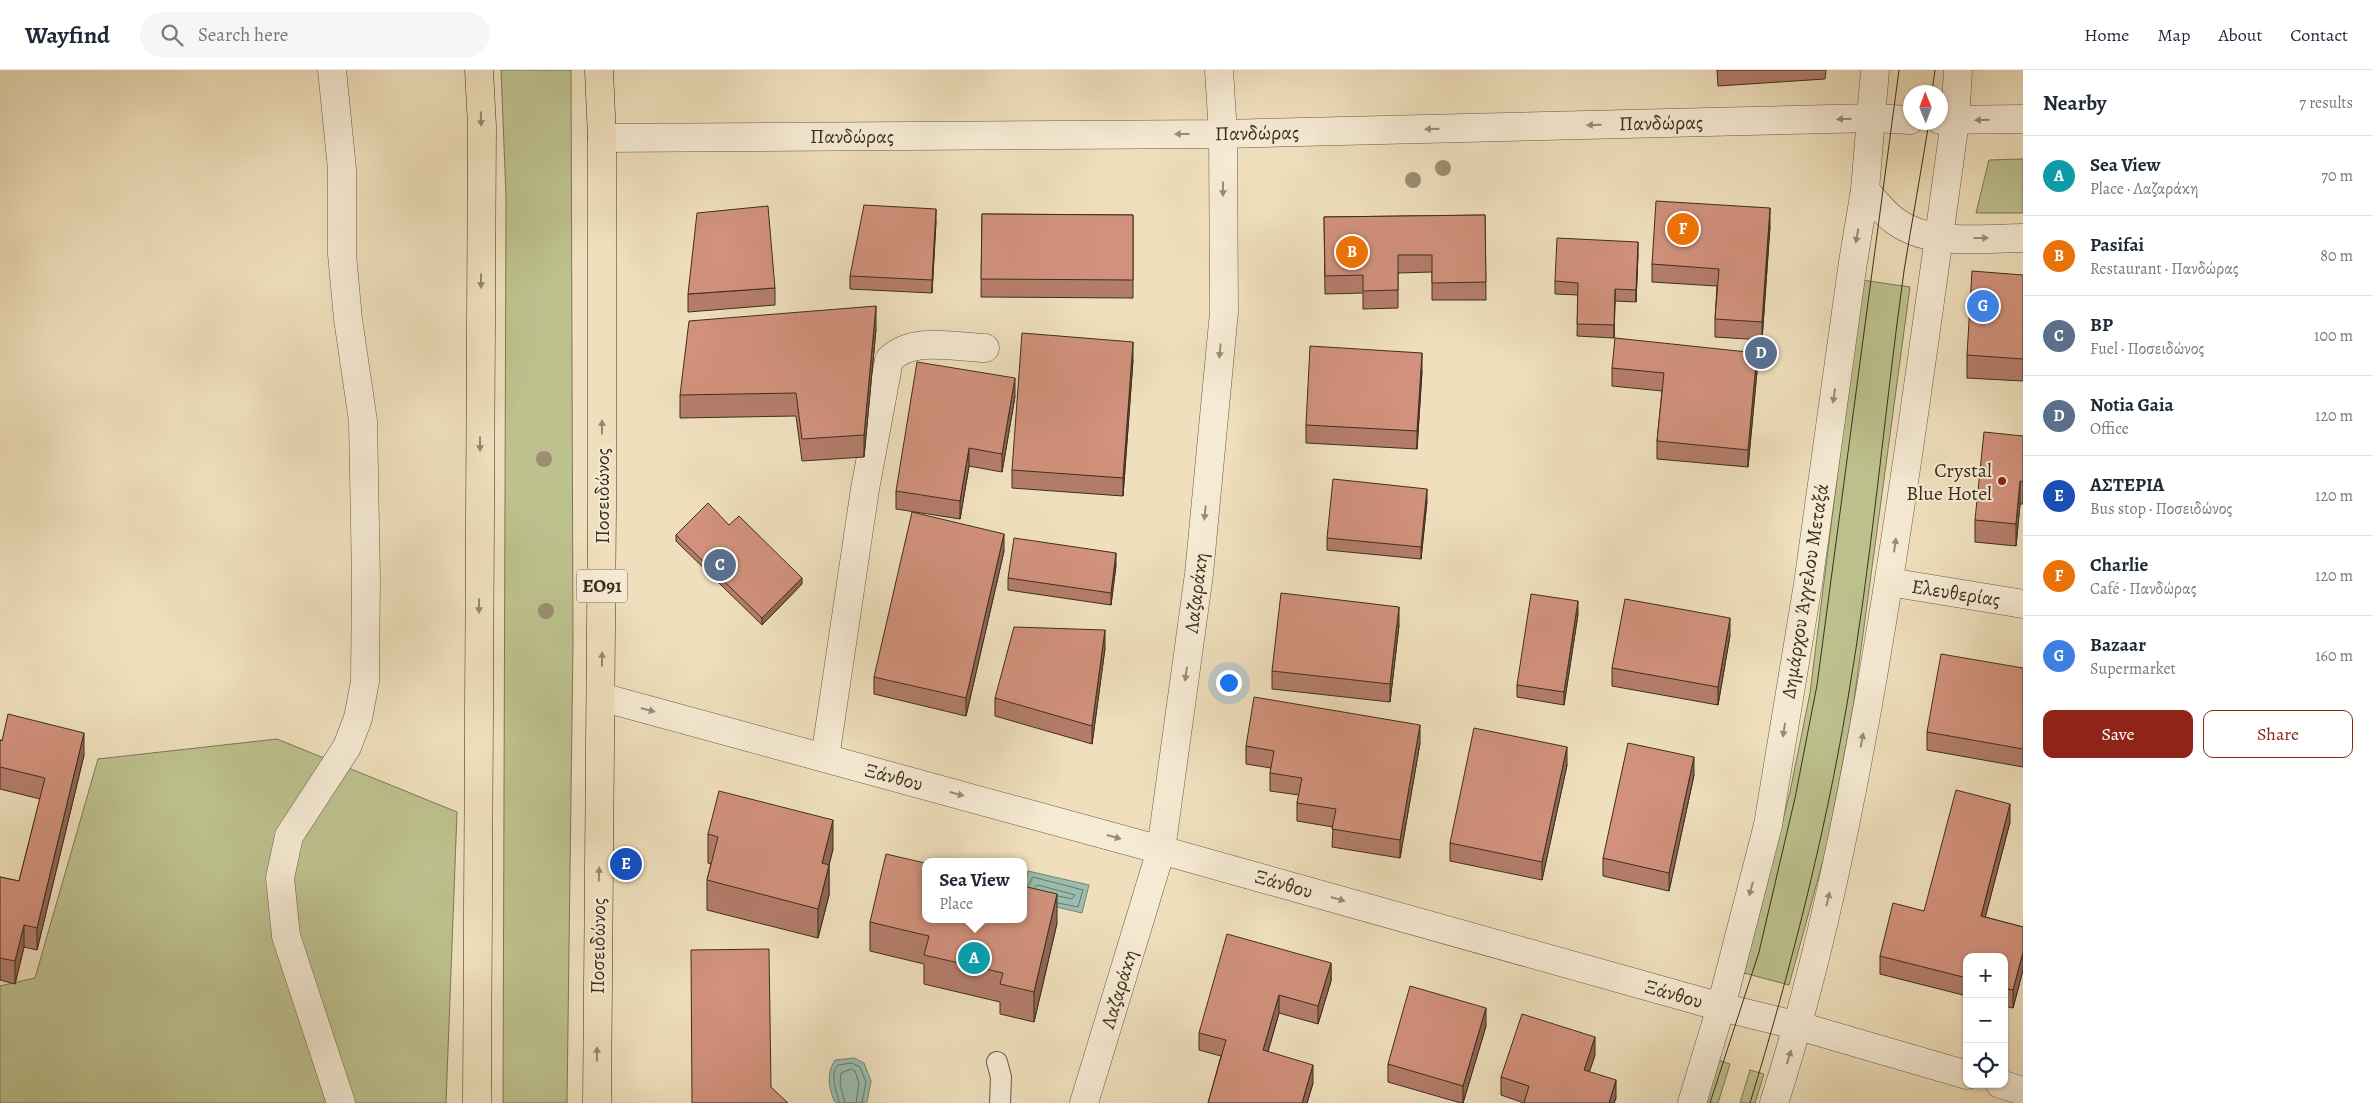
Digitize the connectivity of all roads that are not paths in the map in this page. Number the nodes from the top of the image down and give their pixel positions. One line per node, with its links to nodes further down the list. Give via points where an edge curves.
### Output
1 (332, 70): 29 (street, via 342,169 344,273 363,421 365,681 358,718 347,747 289,836 280,878 286,936)
2 (479, 70): 30 (highway, one-way to 30, via 482,126)
3 (599, 70): 13 (highway, Ποσειδώνος / ΕΟ91)
4 (1219, 70): 12 (street, Λαζαράκη)
5 (1876, 70): 7 (street, Δημάρχου Άγγελου Μεταξά)
6 (1958, 70): 10 (street)
7 (1873, 118): 9 (street, Πανδώρας); 12 (street, Πανδώρας, one-way to 12); 14 (street, Δημάρχου Άγγελου Μεταξά)
8 (2023, 119): 10 (street, one-way to 10)
9 (1903, 120)
10 (1948, 121)
11 (1947, 130): 16 (street)
12 (1223, 134): 13 (street, Πανδώρας, one-way to 13); 22 (street, Λαζαράκη, one-way to 22, via 1224,312 1200,574)
13 (602, 138): 20 (highway, Ποσειδώνος / ΕΟ91, one-way to 13)
14 (1864, 190): 16 (street, via 1894,220 1912,231); 23 (street, Δημάρχου Άγγελου Μεταξά, one-way to 23, via 1808,584 1768,825)
15 (2023, 238): 16 (street, one-way to 15)
16 (1938, 239): 18 (street, one-way to 16)
17 (984, 348): 21 (street, via 914,345 897,352 889,360 865,489)
18 (1889, 582): 19 (street, Ελευθερίας); 24 (street, one-way to 18, via 1852,799)
19 (2023, 604)
20 (601, 697): 21 (street, Ξάνθου, one-way to 21); 31 (highway, Ποσειδώνος / ΕΟ91, one-way to 20)
21 (825, 758): 22 (street, Ξάνθου, one-way to 22)
22 (1161, 850): 23 (street, Ξάνθου, one-way to 23); 33 (street, Λαζαράκη)
23 (1721, 1007): 24 (street, Ξάνθου); 34 (street, Δημάρχου Άγγελου Μεταξά)
24 (1799, 1026): 26 (street, Ξάνθου); 35 (street, one-way to 24)
25 (997, 1062): 32 (lane, via 1001,1076)
26 (1963, 1074)
27 (2008, 1086): 28 (street)
28 (2023, 1091)
29 (340, 1103)
30 (477, 1103)
31 (597, 1103)
32 (1000, 1103)
33 (1084, 1103)
34 (1692, 1103)
35 (1774, 1103)

